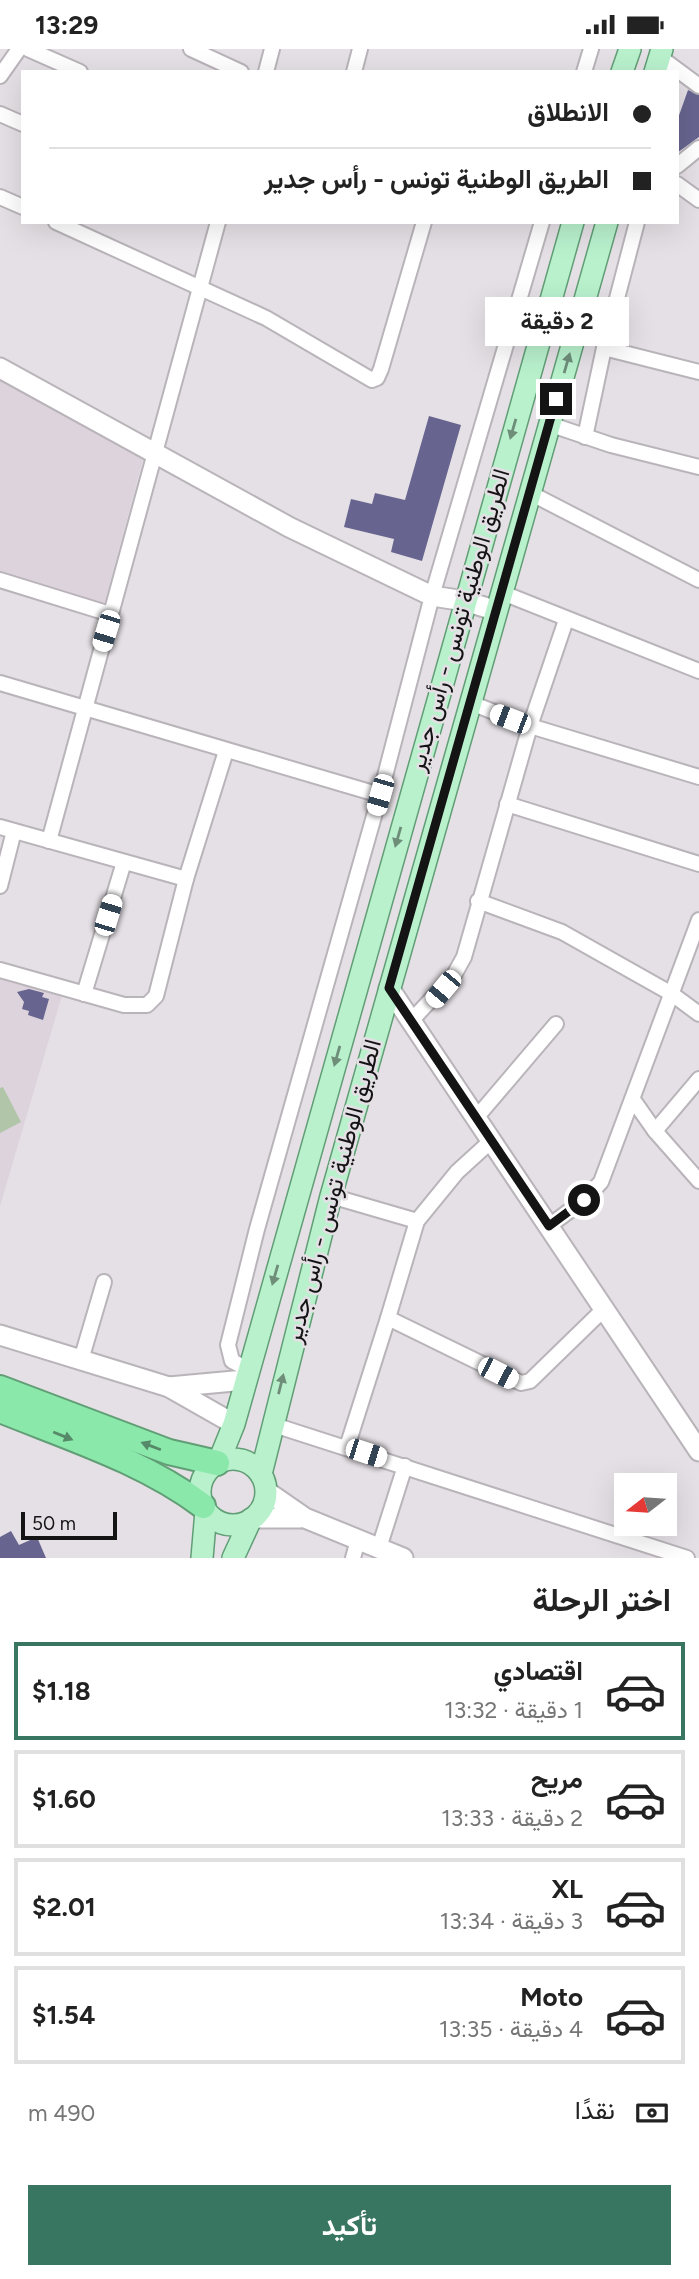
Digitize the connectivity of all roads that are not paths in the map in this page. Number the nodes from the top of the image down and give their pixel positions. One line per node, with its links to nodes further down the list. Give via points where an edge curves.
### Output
1 (19, 49): 17 (street)
2 (28, 49): 9 (street)
3 (191, 49): 10 (street)
4 (272, 49): 11 (street)
5 (360, 49): 12 (street)
6 (591, 49): 13 (street)
7 (630, 49): 14 (main road)
8 (659, 59): 15 (street)
9 (75, 70)
10 (237, 70)
11 (267, 70)
12 (355, 70)
13 (585, 70)
14 (623, 70)
15 (675, 70)
16 (679, 72): 18 (street)
17 (0, 76)
18 (699, 86)
19 (0, 114): 20 (street)
20 (21, 123)
21 (699, 148): 22 (street)
22 (679, 164)
23 (679, 185): 25 (street)
24 (0, 197): 26 (street)
25 (699, 200)
26 (21, 206)
27 (60, 224): 34 (street)
28 (217, 224): 34 (street)
29 (423, 224): 34 (street, via 382,369 372,380 267,318)
30 (541, 224): 45 (street)
31 (572, 224): 46 (main road, الطريق الوطنية تونس - رأس جدير, one-way to 46)
32 (606, 224): 38 (main road, الطريق الوطنية تونس - رأس جدير, one-way to 32)
33 (636, 224): 35 (street)
34 (198, 287): 40 (street)
35 (604, 348): 37 (street); 39 (street)
36 (0, 368): 40 (street)
37 (699, 372)
38 (549, 424): 39 (street); 42 (main road, الطريق الوطنية تونس - رأس جدير)
39 (585, 437): 41 (street)
40 (157, 453): 45 (street, via 289,527); 48 (street)
41 (699, 467)
42 (530, 493): 44 (street); 47 (main road, الطريق الوطنية تونس - رأس جدير)
43 (0, 580): 48 (street)
44 (699, 580)
45 (432, 596): 46 (street); 57 (street)
46 (465, 601): 47 (street); 88 (main road, الطريق الوطنية تونس - رأس جدير, one-way to 88)
47 (500, 602): 49 (street); 52 (main road, الطريق الوطنية تونس - رأس جدير)
48 (110, 614): 53 (street)
49 (566, 620): 50 (street); 54 (street)
50 (699, 671)
51 (0, 684): 53 (street)
52 (471, 703): 54 (street); 68 (main road, الطريق الوطنية تونس - رأس جدير)
53 (83, 710): 55 (street); 60 (street)
54 (530, 726): 56 (street); 58 (street)
55 (226, 751): 57 (street); 63 (street)
56 (699, 777)
57 (380, 795): 88 (street, via 230,1333 232,1361)
58 (507, 804): 62 (street); 65 (street)
59 (7, 829): 60 (street); 64 (street)
60 (49, 841): 61 (street)
61 (124, 862): 63 (street); 69 (street)
62 (699, 864)
63 (186, 879): 69 (street, via 156,996 147,1005 124,1005)
64 (0, 886)
65 (478, 901): 70 (street, via 562,932); 72 (street, via 464,957 454,975)
66 (699, 921): 70 (street)
67 (0, 970): 69 (street)
68 (389, 988): 72 (street); 80 (main road, الطريق الوطنية تونس - رأس جدير)
69 (84, 994)
70 (672, 995): 71 (street); 75 (street)
71 (699, 1014)
72 (411, 1021): 76 (street)
73 (556, 1024): 76 (street)
74 (699, 1079): 77 (street)
75 (634, 1101): 77 (street); 82 (street, via 601,1182)
76 (476, 1118): 78 (street)
77 (655, 1131): 79 (street)
78 (491, 1141): 81 (street, via 457,1172); 82 (street)
79 (699, 1181)
80 (331, 1196): 81 (street); 93 (main road, الطريق الوطنية تونس - رأس جدير, one-way to 80)
81 (416, 1221): 85 (street)
82 (549, 1226): 84 (street)
83 (104, 1282): 87 (street)
84 (604, 1309): 85 (street, via 530,1381 521,1383); 95 (street)
85 (388, 1318): 94 (street)
86 (0, 1335): 87 (street)
87 (81, 1360): 89 (street)
88 (247, 1374): 89 (street); 92 (main road, الطريق الوطنية تونس - رأس جدير)
89 (169, 1387): 92 (street)
90 (0, 1388): 96 (highway, one-way to 90, via 169,1452)
91 (0, 1410): 99 (highway, one-way to 99, via 142,1467 173,1483)
92 (234, 1424): 96 (main road, الطريق الوطنية تونس - رأس جدير)
93 (271, 1424): 94 (street); 98 (main road, الطريق الوطنية تونس - رأس جدير)
94 (347, 1447): 97 (street)
95 (699, 1451)
96 (218, 1462): 98 (main road, via 238,1459 255,1467); 99 (main road, via 200,1486)
97 (405, 1466): 102 (street); 107 (street)
98 (263, 1483): 100 (main road, via 262,1506); 101 (street)
99 (204, 1508): 100 (main road, via 213,1518 232,1525); 104 (main road)
100 (252, 1518): 101 (street); 105 (main road)
101 (305, 1518): 103 (street)
102 (379, 1548): 103 (street); 106 (street)
103 (355, 1549)
104 (202, 1558)
105 (233, 1558)
106 (402, 1558)
107 (687, 1558)

